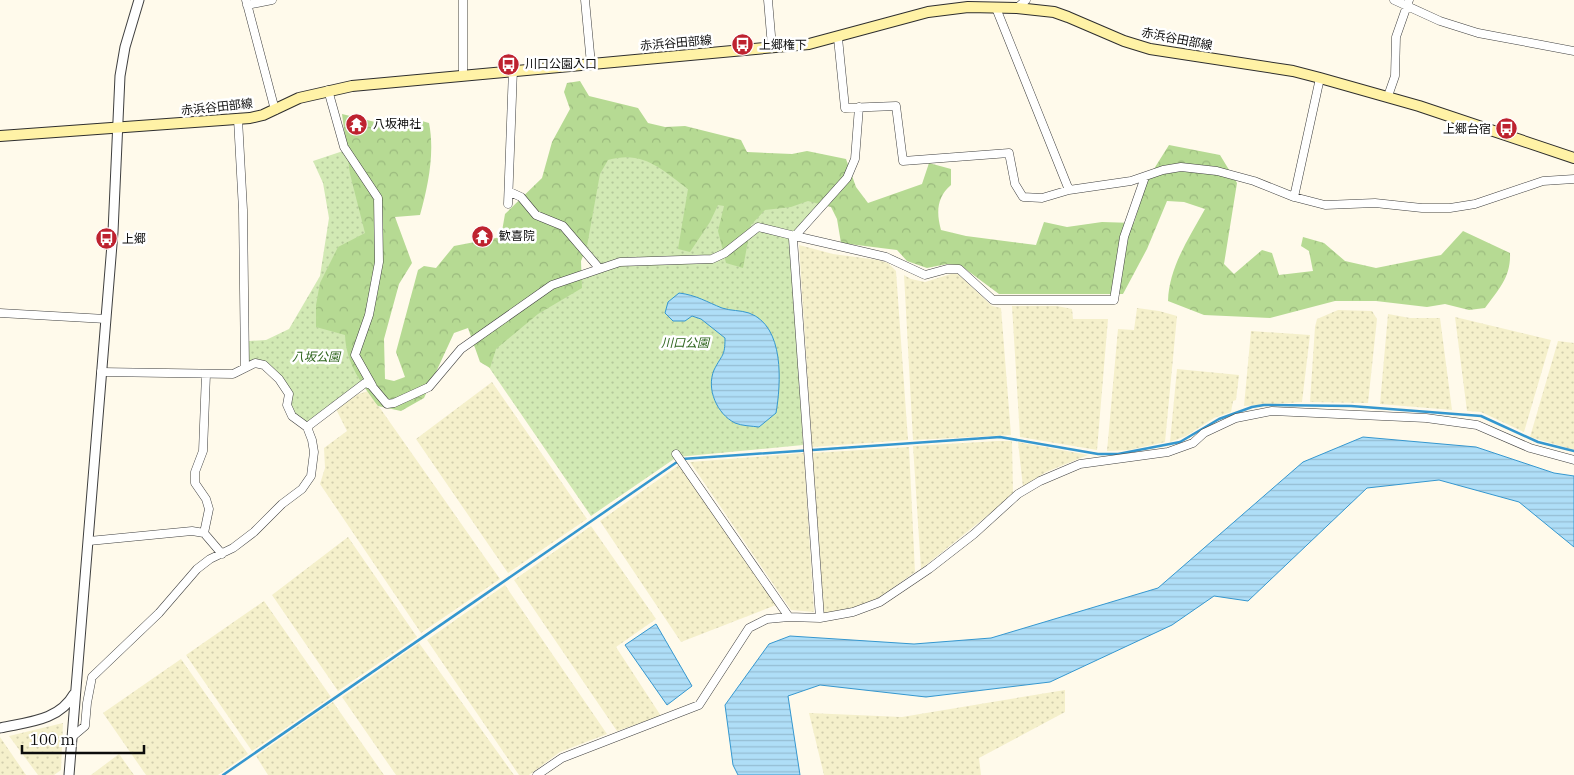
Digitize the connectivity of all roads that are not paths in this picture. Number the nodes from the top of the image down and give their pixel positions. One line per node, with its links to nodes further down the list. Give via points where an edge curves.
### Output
1 (139, 0): 25 (street, via 122,60)
2 (272, 0): 8 (street)
3 (463, 0): 18 (street)
4 (585, 0): 16 (street)
5 (768, 0): 14 (street)
6 (1026, 0): 12 (street)
7 (1394, 0): 9 (street)
8 (246, 2): 23 (street)
9 (1408, 3): 15 (street, via 1440,21 1478,33); 21 (street, via 1396,37 1395,76)
10 (969, 4): 11 (main road, 赤浜谷田部線); 13 (main road, 赤浜谷田部線, via 928,12)
11 (996, 8): 12 (main road, 赤浜谷田部線); 30 (street)
12 (1017, 8): 19 (main road, 赤浜谷田部線, via 1054,12 1150,49)
13 (838, 38): 14 (main road, 赤浜谷田部線); 22 (street, via 845,108)
14 (772, 47): 16 (main road, 赤浜谷田部線)
15 (1574, 51)
16 (591, 64): 17 (main road, 赤浜谷田部線)
17 (513, 69): 18 (main road, 赤浜谷田部線); 31 (street)
18 (463, 74): 20 (main road, 赤浜谷田部線, via 382,81)
19 (1320, 78): 21 (main road, 赤浜谷田部線); 32 (street)
20 (328, 90): 23 (main road, 赤浜谷田部線, via 299,98); 41 (street, via 344,147 378,198 379,262 369,315 355,355)
21 (1388, 96): 27 (main road, 赤浜谷田部線)
22 (859, 107): 30 (street, via 896,106 903,161 1009,153 1015,184 1023,197 1042,198); 34 (street, via 855,159 846,178)
23 (275, 110): 24 (main road, 赤浜谷田部線)
24 (238, 120): 25 (main road, 赤浜谷田部線); 38 (street)
25 (117, 128): 26 (main road, 赤浜谷田部線); 37 (street)
26 (0, 136)
27 (1574, 158)
28 (1145, 177): 30 (street); 32 (street, via 1181,167 1217,171); 34 (street, via 1124,237 1114,300 993,300 959,270 947,269 925,275 886,257)
29 (1574, 178): 32 (street, via 1543,181 1475,204 1450,208 1375,203 1325,205)
30 (1069, 190)
31 (510, 192): 33 (street); 35 (street, via 521,197 536,216 563,226)
32 (1294, 197)
33 (508, 204)
34 (795, 236): 35 (street, via 758,227 712,259 620,262); 49 (street)
35 (599, 268): 41 (street, via 552,285 471,340 430,388 386,404)
36 (0, 313): 37 (street)
37 (106, 319): 39 (street)
38 (245, 367): 40 (street, via 233,374); 42 (street, via 255,363 272,371 289,394 287,405 292,416)
39 (102, 372): 40 (street); 46 (street)
40 (206, 374): 45 (street, via 203,450 195,472 195,484 209,509)
41 (372, 385): 42 (street, via 365,384)
42 (307, 427): 47 (street, via 314,452 311,476 302,489 254,532)
43 (676, 454): 48 (street)
44 (1574, 460): 49 (street, via 1530,448 1477,425 1426,418 1272,411 1236,418 1193,443 1168,452 1080,464 1040,481 1018,494 929,569 880,602 853,612)
45 (204, 533): 46 (street, via 176,531); 47 (street)
46 (89, 541): 50 (street)
47 (222, 554): 52 (street, via 197,569 159,613 92,677 85,726)
48 (789, 617): 49 (street); 54 (street, via 767,619 749,628 700,705 562,758)
49 (820, 618)
50 (76, 689): 51 (street, via 69,702 49,717); 52 (street)
51 (0, 728)
52 (72, 737): 53 (street)
53 (69, 775)
54 (537, 775)

